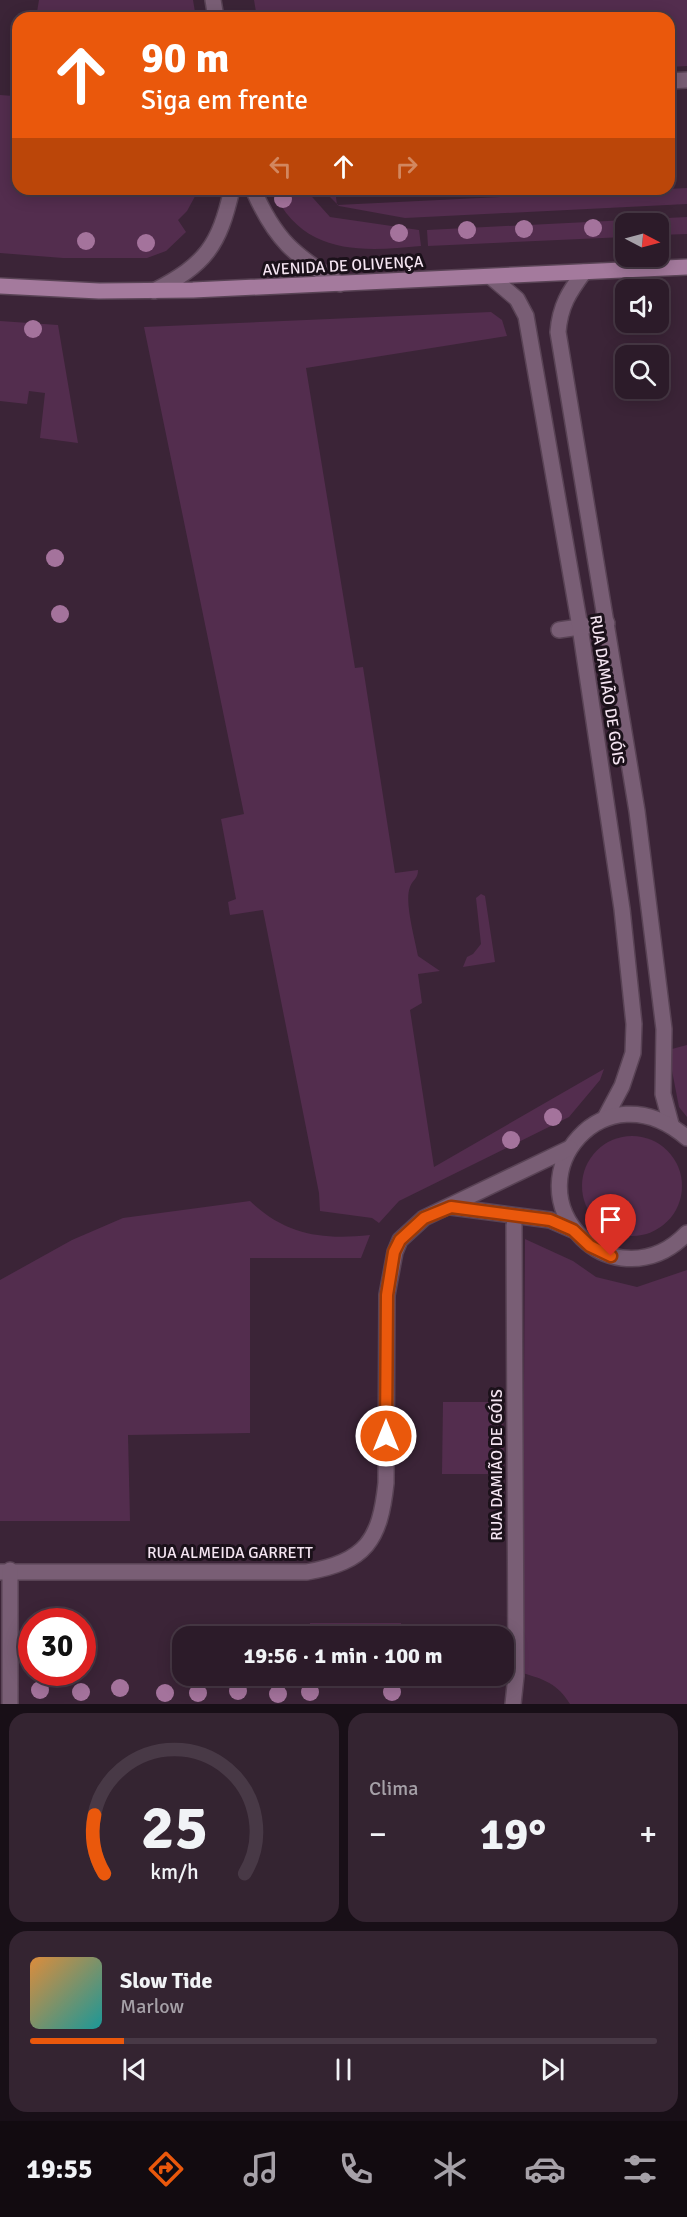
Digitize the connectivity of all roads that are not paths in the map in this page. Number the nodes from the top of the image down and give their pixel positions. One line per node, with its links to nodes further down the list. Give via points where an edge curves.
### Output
1 (231, 195): 8 (street, via 209,253 187,274)
2 (256, 195): 6 (street, via 283,243)
3 (687, 267): 4 (main road, AVENIDA DE OLIVENÇA)
4 (584, 272): 5 (main road, AVENIDA DE OLIVENÇA); 9 (street, RUA DAMIÃO DE GÓIS, via 566,297 559,314 558,332)
5 (491, 277): 6 (main road, AVENIDA DE OLIVENÇA); 10 (street, RUA DAMIÃO DE GÓIS, via 517,299 526,316)
6 (340, 284): 8 (main road, AVENIDA DE OLIVENÇA)
7 (0, 286): 8 (main road, AVENIDA DE OLIVENÇA)
8 (154, 291)
9 (607, 623): 10 (street); 13 (street, RUA DAMIÃO DE GÓIS, via 637,811 664,1029 663,1094)
10 (580, 627): 11 (street); 12 (street, RUA DAMIÃO DE GÓIS, via 622,909 634,1024 633,1053)
11 (559, 630)
12 (605, 1118): 13 (street, via 627,1113 650,1115); 15 (street, via 585,1130)
13 (671, 1124): 14 (street)
14 (687, 1138)
15 (570, 1148): 16 (street, RUA ALMEIDA GARRETT); 18 (street, via 561,1168 559,1190)
16 (451, 1207): 18 (street, via 550,1220); 20 (street, RUA ALMEIDA GARRETT, via 424,1218 400,1240 394,1252 387,1295 383,1513 374,1538 353,1557 331,1568 307,1572)
17 (514, 1225): 22 (street, RUA DAMIÃO DE GÓIS)
18 (573, 1230): 19 (street, via 590,1246 611,1256 634,1259 657,1255)
19 (687, 1233)
20 (5, 1571): 21 (street)
21 (10, 1704)
22 (513, 1704)

